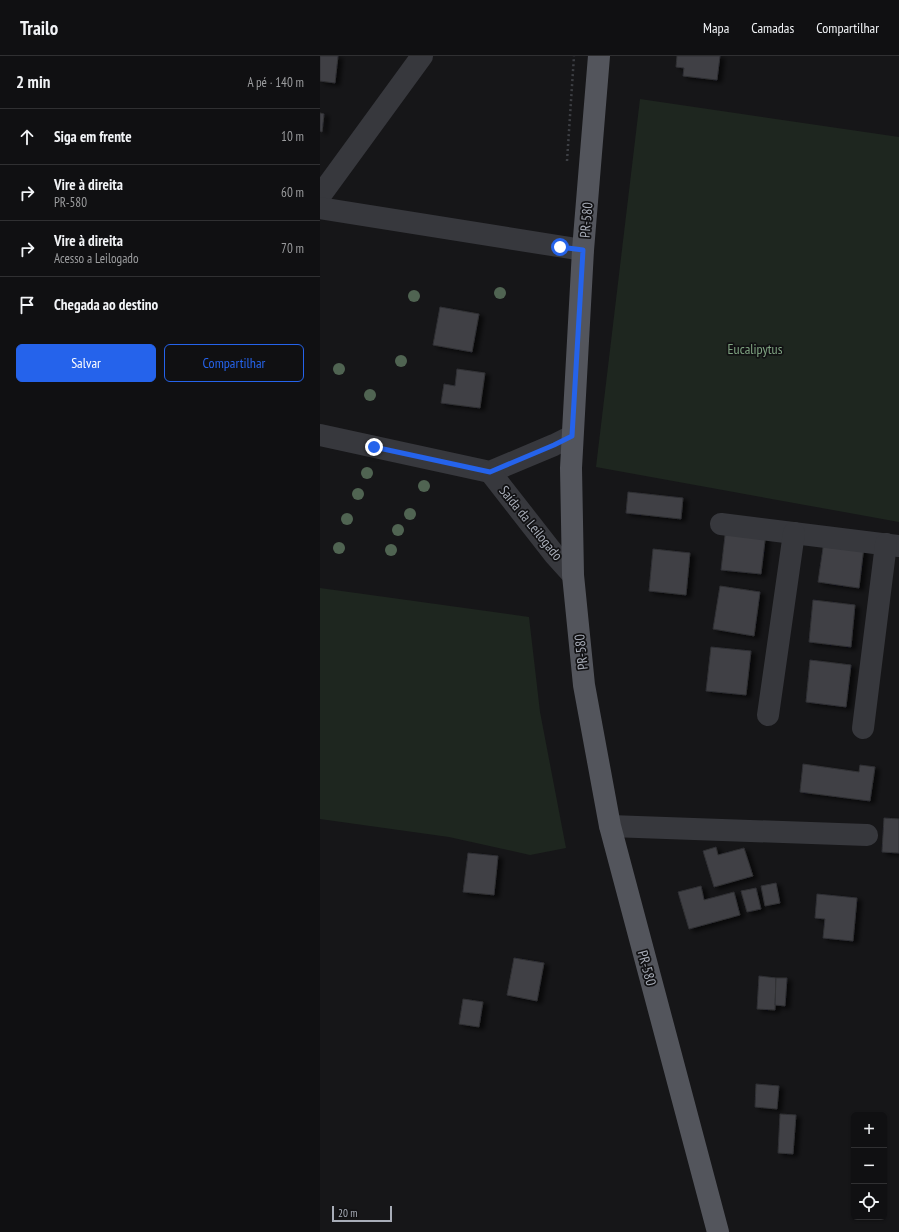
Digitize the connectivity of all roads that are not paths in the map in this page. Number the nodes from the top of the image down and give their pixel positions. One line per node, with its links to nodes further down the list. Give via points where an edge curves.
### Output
1 (422, 56): 3 (street)
2 (599, 56): 5 (main road, PR-580 / PR-580)
3 (320, 196)
4 (320, 208): 5 (street)
5 (583, 250): 7 (main road, PR-580 / PR-580)
6 (320, 436): 8 (street)
7 (572, 436): 8 (street); 12 (main road, PR-580 / PR-580)
8 (490, 472): 12 (street, Saída da Leilogado, via 554,554)
9 (721, 524): 10 (street)
10 (794, 533): 11 (street); 13 (street)
11 (893, 545): 14 (street)
12 (574, 575): 15 (main road, PR-580 / PR-580, via 584,685)
13 (768, 715)
14 (864, 728)
15 (610, 826): 16 (street); 17 (main road, PR-580 / PR-580)
16 (867, 835)
17 (718, 1232)

